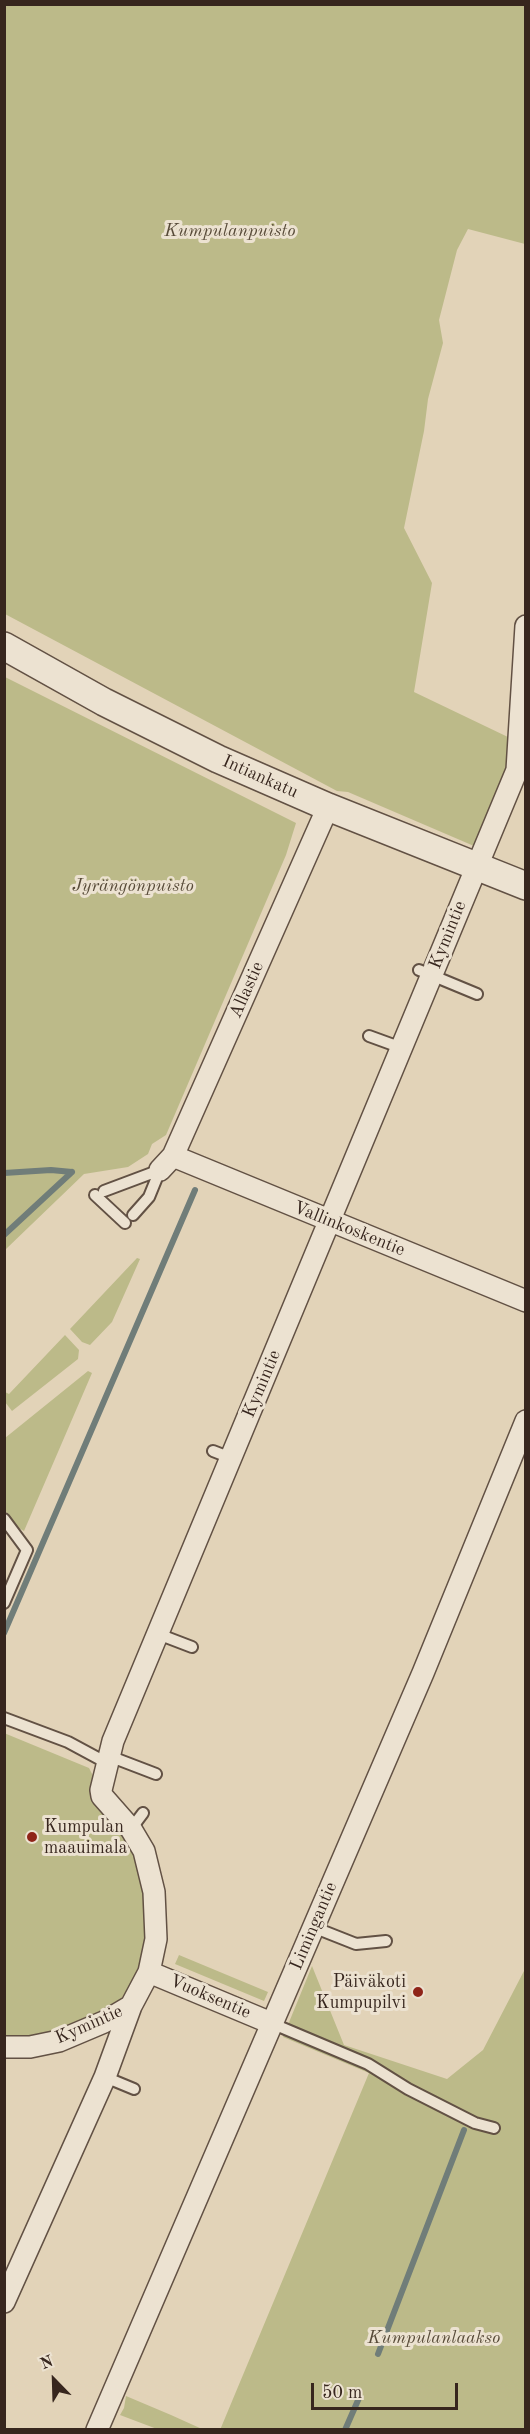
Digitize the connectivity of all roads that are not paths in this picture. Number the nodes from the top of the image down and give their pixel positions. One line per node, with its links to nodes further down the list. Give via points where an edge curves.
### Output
1 (525, 636): 4 (street, Kymintie, via 517,770)
2 (4, 646): 3 (street, Intiankatu, via 218,759)
3 (328, 807): 4 (street, Intiankatu); 10 (street, Allastie)
4 (477, 867): 5 (street, Intiankatu); 6 (street, Kymintie)
5 (525, 886)
6 (426, 972): 7 (lane); 9 (street, Kymintie)
7 (477, 994)
8 (369, 1035): 9 (lane)
9 (402, 1048): 11 (street, Kymintie)
10 (167, 1163): 10 (lane, via 149,1197 129,1219 100,1193); 11 (street, Vallinkoskentie)
11 (330, 1221): 12 (street, Vallinkoskentie); 16 (street, Kymintie, via 222,1455)
12 (525, 1301)
13 (525, 1421): 21 (street, Limingantie, via 423,1673)
14 (4, 1519): 15 (lane, via 27,1550)
15 (4, 1603)
16 (158, 1634): 17 (lane); 19 (street, Kymintie)
17 (192, 1647)
18 (4, 1718): 19 (lane)
19 (108, 1760): 20 (lane); 23 (street, Kymintie, via 102,1796 137,1821 154,1892 156,1939)
20 (156, 1774)
21 (313, 1928): 22 (lane, via 356,1944); 25 (street, Limingantie)
22 (386, 1941)
23 (148, 1972): 24 (street, Kymintie); 25 (street, Vuoksentie)
24 (131, 2006): 26 (street, Kymintie, via 59,2041); 27 (street)
25 (271, 2023): 29 (lane, via 368,2064 408,2089 475,2123); 31 (street, Limingantie)
26 (4, 2048)
27 (105, 2077): 28 (lane); 30 (street)
28 (134, 2089)
29 (494, 2128)
30 (4, 2302)
31 (97, 2430)

